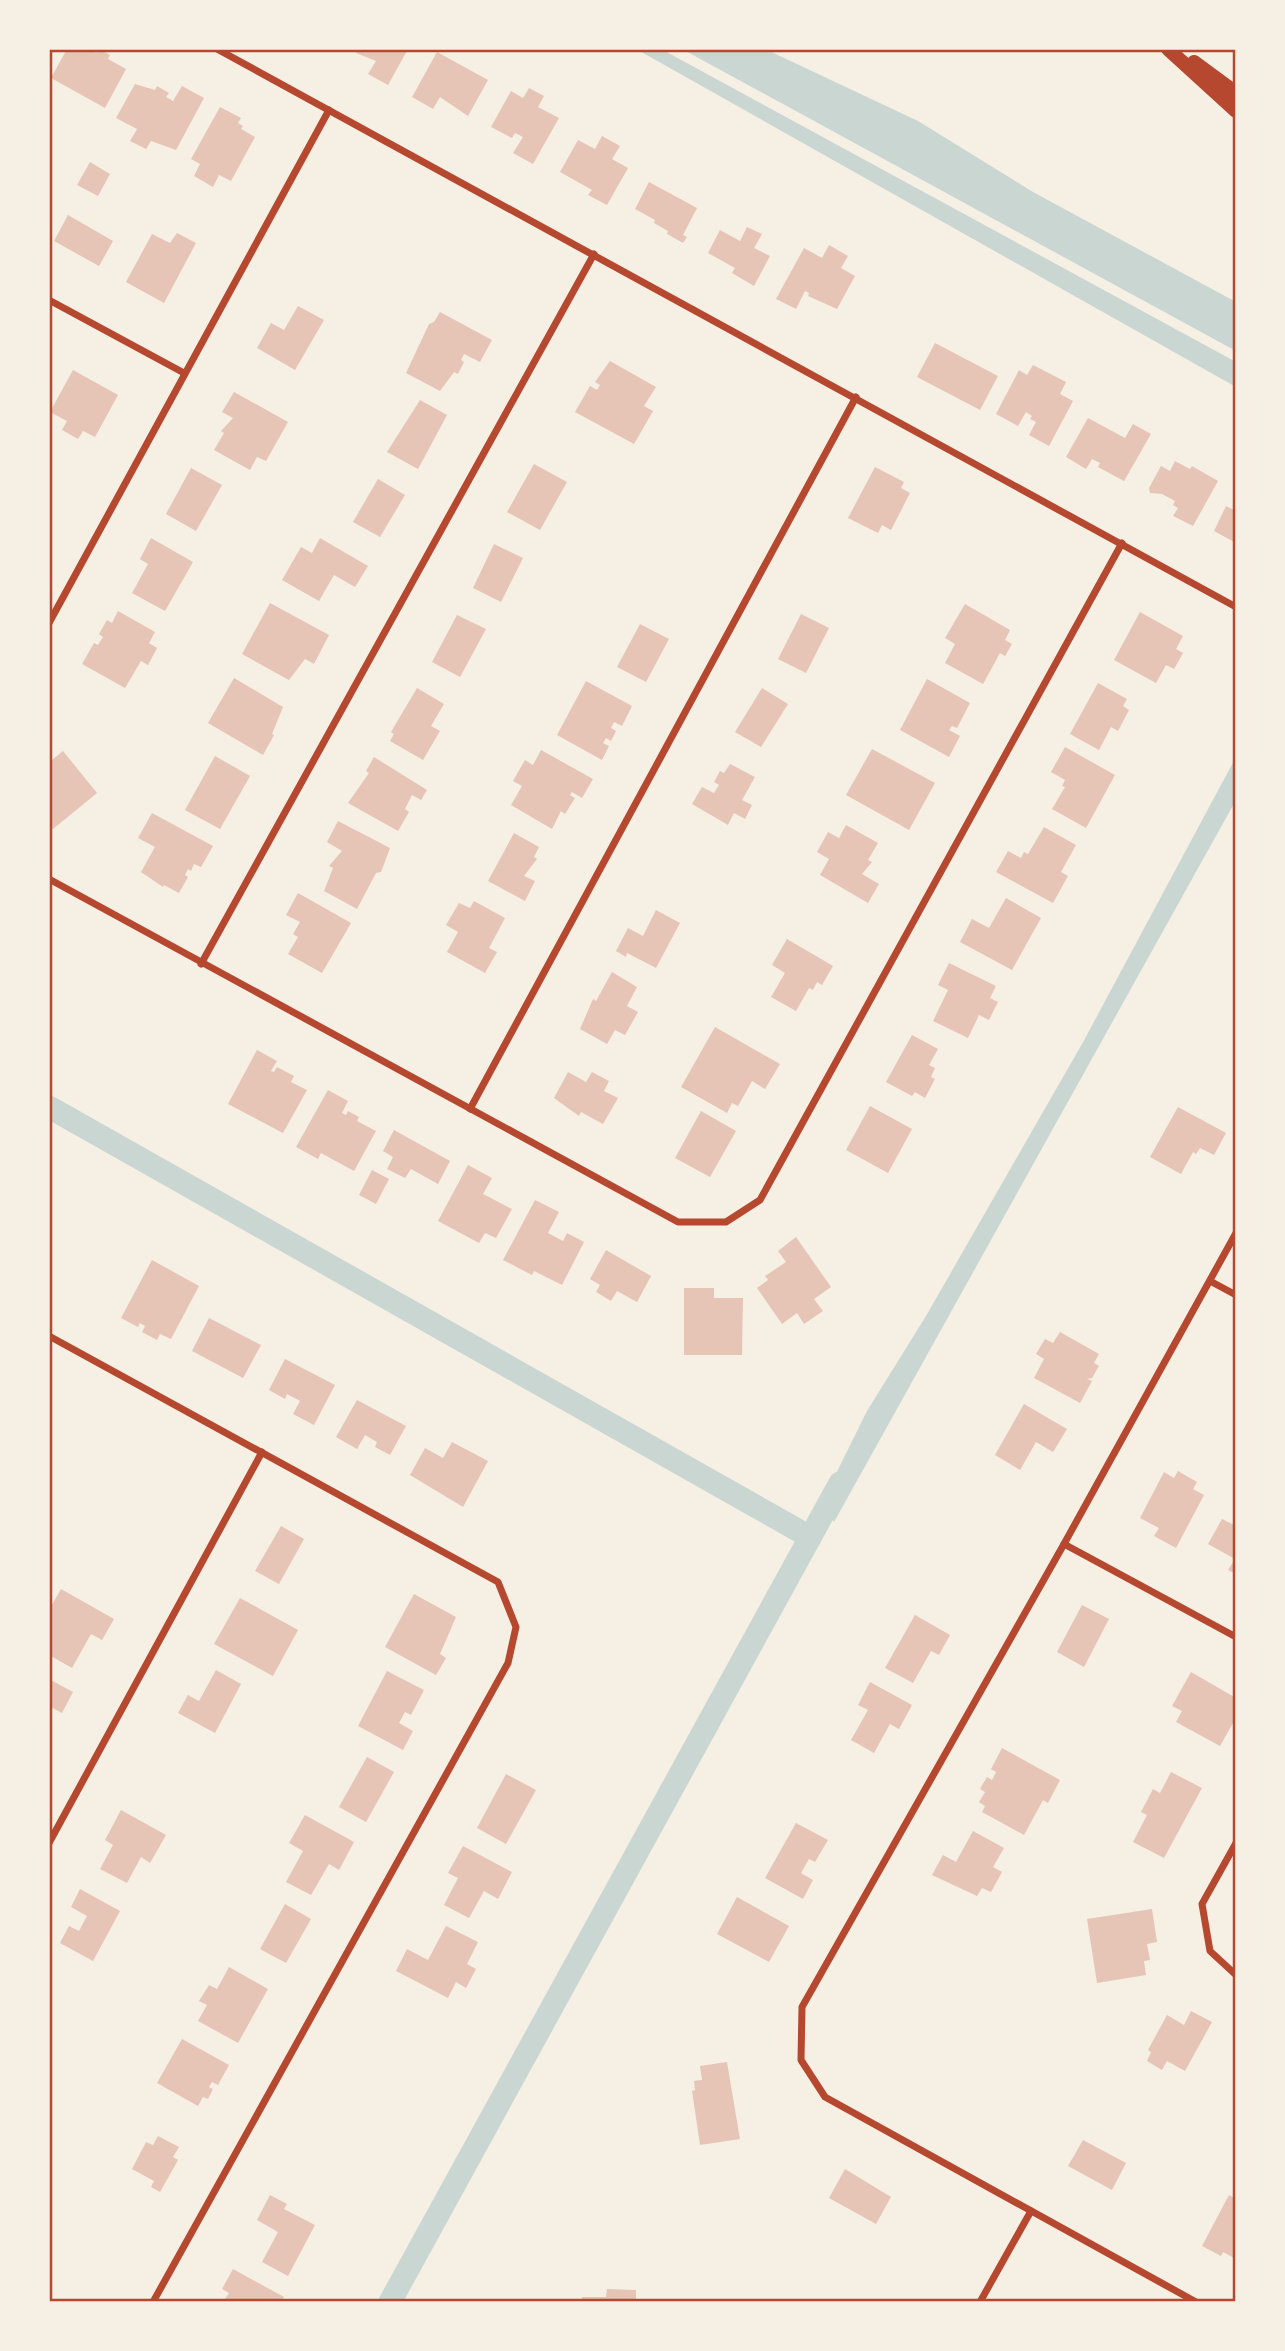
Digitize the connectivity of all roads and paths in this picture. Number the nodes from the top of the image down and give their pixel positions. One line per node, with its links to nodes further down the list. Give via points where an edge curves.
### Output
1 (217, 49): 5 (street)
2 (1168, 49): 6 (main road)
3 (1176, 49): 4 (main road)
4 (1236, 93)
5 (329, 110): 7 (street); 9 (street)
6 (1236, 111)
7 (594, 254): 10 (street); 15 (street)
8 (49, 300): 9 (street)
9 (184, 373): 13 (street)
10 (856, 397): 11 (street); 16 (street)
11 (1122, 543): 12 (street); 16 (street, via 760,1200 726,1222 678,1222)
12 (1236, 607)
13 (49, 623)
14 (49, 879): 15 (street)
15 (201, 964): 16 (street)
16 (470, 1109)
17 (1236, 1233): 18 (street)
18 (1210, 1281): 19 (street); 22 (street)
19 (1236, 1296)
20 (49, 1336): 21 (street)
21 (262, 1451): 24 (street); 28 (street, via 498,1582 516,1627 508,1663)
22 (1064, 1545): 23 (street); 27 (street, via 802,2007 801,2060 825,2097)
23 (1236, 1637)
24 (49, 1843)
25 (1236, 1843): 26 (street, via 1202,1904 1210,1951)
26 (1236, 1975)
27 (1031, 2211): 29 (street); 30 (street)
28 (153, 2302)
29 (981, 2302)
30 (1196, 2302)

